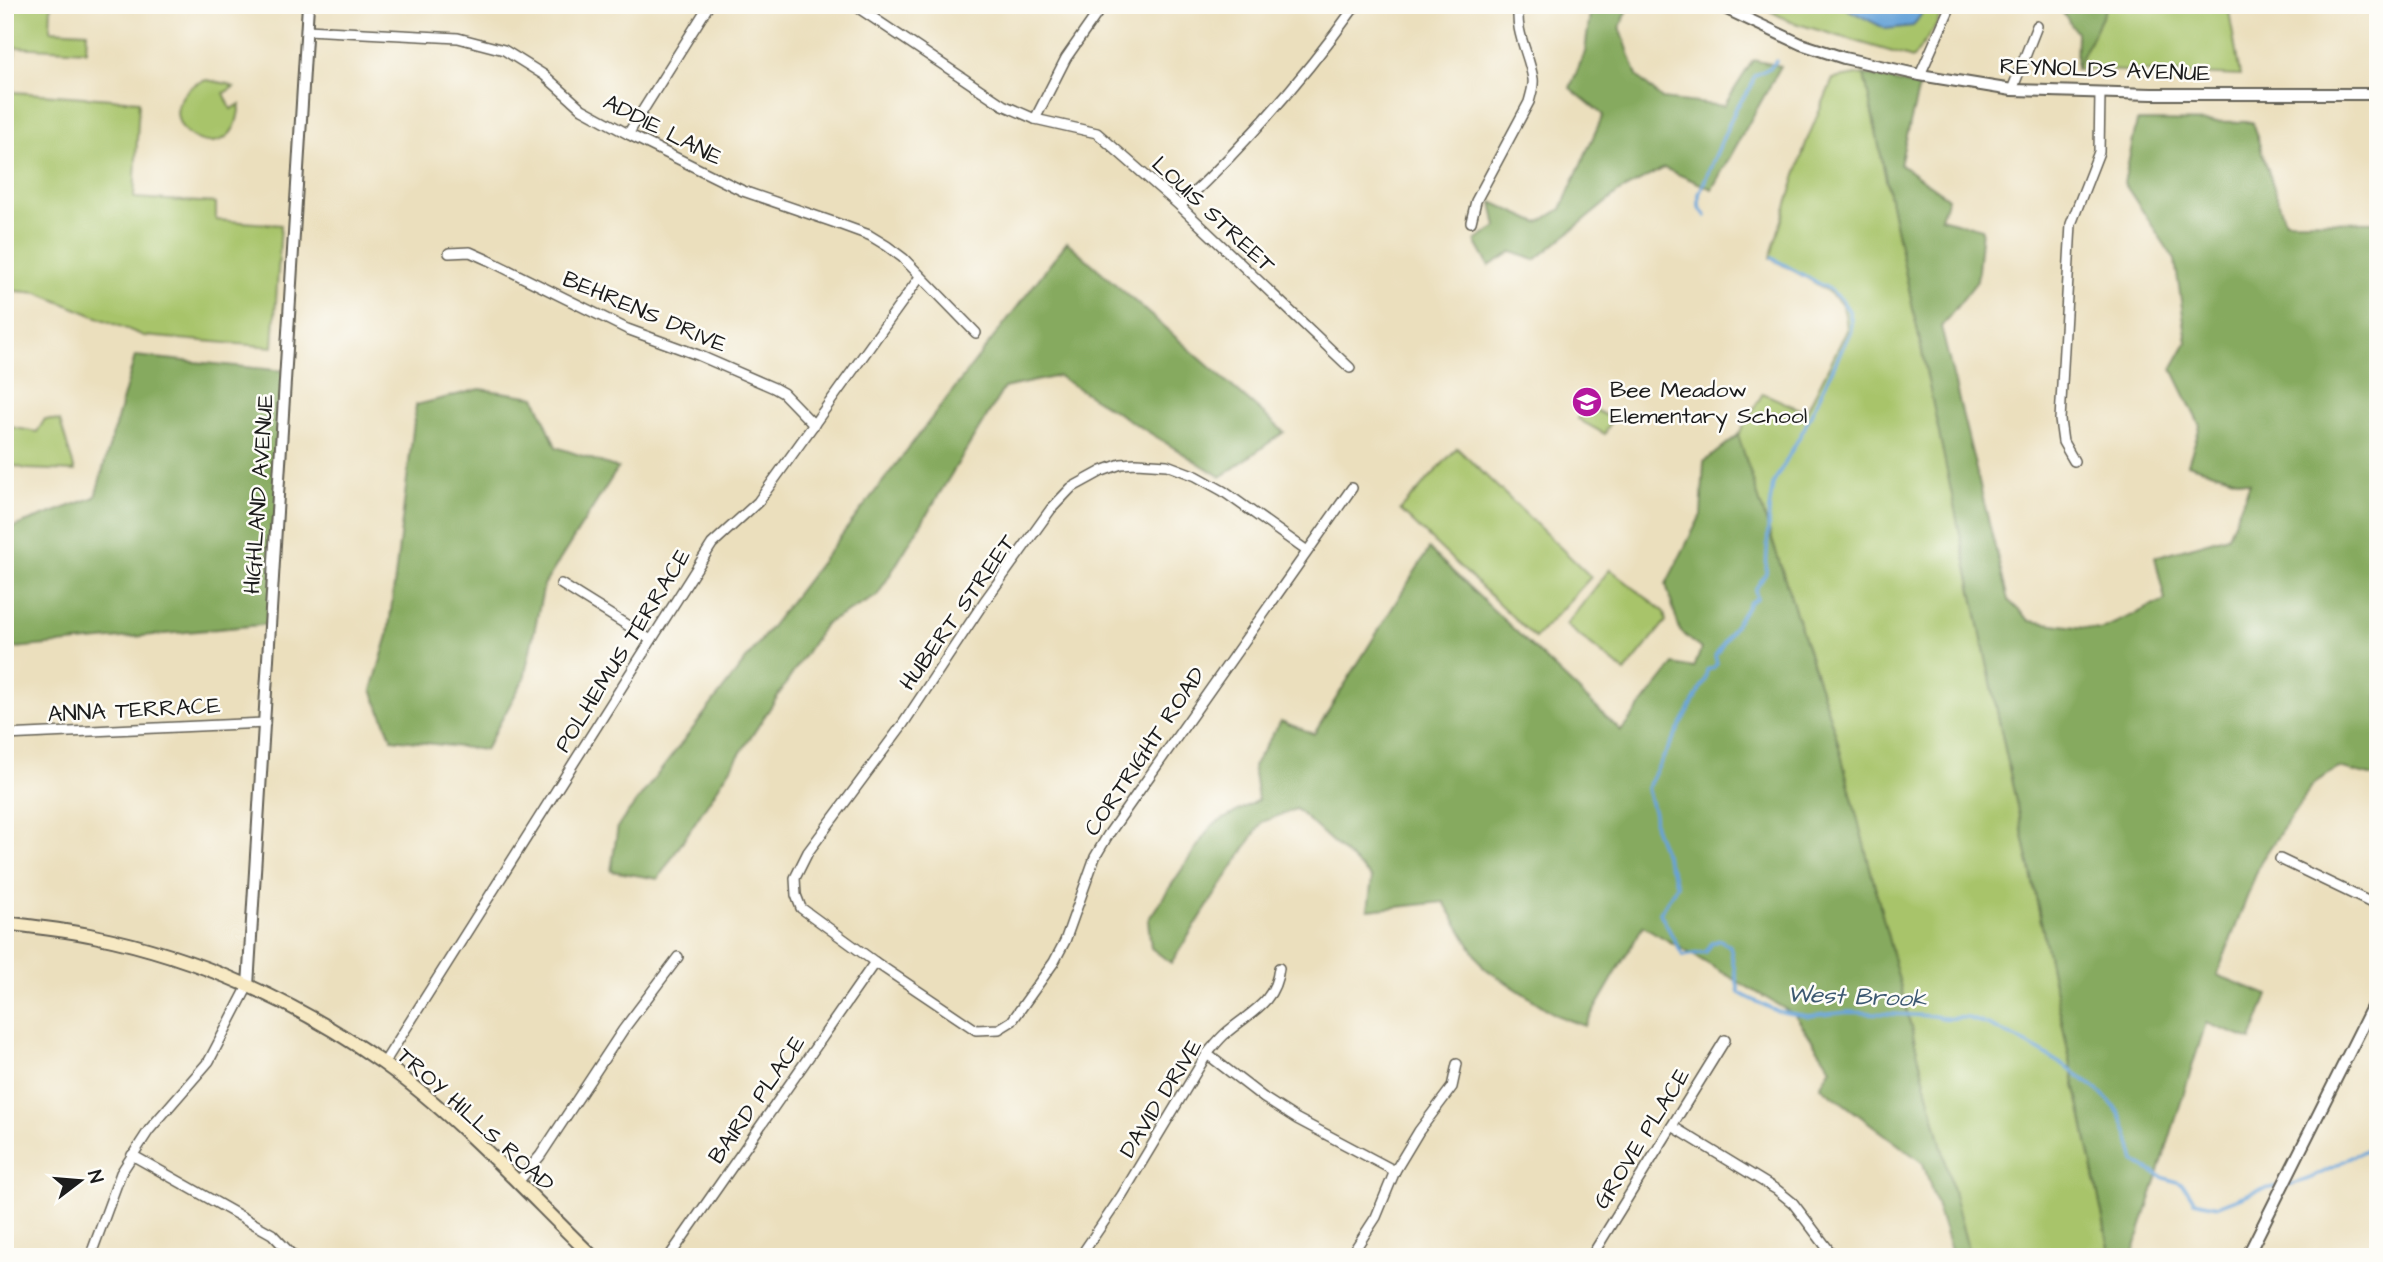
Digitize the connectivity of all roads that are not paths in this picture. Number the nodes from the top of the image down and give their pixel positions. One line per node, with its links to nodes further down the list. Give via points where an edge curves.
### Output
1 (308, 5): 10 (street, HIGHLAND AVENUE)
2 (709, 5): 16 (street)
3 (854, 5): 15 (street, LOUIS STREET, via 1003,105)
4 (1103, 5): 15 (street, via 1066,58)
5 (1356, 5): 17 (street, via 1291,89)
6 (1519, 5): 18 (street, via 1520,37 1533,79 1529,102 1476,201)
7 (1718, 5): 11 (street, REYNOLDS AVENUE, via 1801,44)
8 (1951, 5): 11 (street)
9 (2037, 26): 12 (street)
10 (307, 30): 16 (street, ADDIE LANE, via 458,38 486,44 518,57 582,109); 29 (street, HIGHLAND AVENUE)
11 (1920, 75): 12 (street, REYNOLDS AVENUE)
12 (2012, 90): 13 (street, REYNOLDS AVENUE)
13 (2100, 94): 14 (street, REYNOLDS AVENUE); 24 (street, via 2099,152 2069,239 2060,420 2063,442)
14 (2378, 94)
15 (1035, 119): 17 (street, LOUIS STREET, via 1097,133)
16 (628, 134): 20 (street, ADDIE LANE, via 743,191 869,235 903,258)
17 (1180, 206): 22 (street, LOUIS STREET)
18 (1471, 222)
19 (449, 253): 23 (street, BEHRENS DRIVE, via 470,252 627,329 774,388)
20 (920, 277): 21 (street, ADDIE LANE); 23 (street, POLHEMUS TERRACE)
21 (976, 333)
22 (1350, 368)
23 (814, 425): 28 (street, POLHEMUS TERRACE, via 758,502 712,544)
24 (2074, 461)
25 (1352, 488): 26 (street, CORTRIGHT ROAD)
26 (1307, 551): 35 (street, CORTRIGHT ROAD, via 1108,835 1065,941 1012,1021 992,1031 976,1030); 35 (street, HUBERT STREET, via 1223,491 1167,465 1121,464 1071,488 984,602 801,864 794,886 802,908)
27 (561, 584): 28 (street)
28 (651, 640): 41 (street, POLHEMUS TERRACE)
29 (265, 723): 30 (street, ANNA TERRACE); 37 (street, HIGHLAND AVENUE)
30 (5, 735)
31 (2280, 859): 32 (street)
32 (2378, 906)
33 (5, 923): 37 (main road, TROY HILLS ROAD, via 94,936 163,953)
34 (678, 957): 46 (street)
35 (875, 962): 50 (street, BAIRD PLACE)
36 (1279, 968): 40 (street, DAVID DRIVE, via 1270,996)
37 (248, 986): 41 (main road, TROY HILLS ROAD, via 333,1029); 44 (street, via 209,1061)
38 (2378, 995): 55 (street)
39 (1725, 1040): 43 (street, GROVE PLACE)
40 (1207, 1054): 45 (street, via 1264,1098); 51 (street, DAVID DRIVE)
41 (384, 1063): 46 (main road, TROY HILLS ROAD)
42 (1457, 1064): 45 (street, via 1452,1087)
43 (1672, 1126): 53 (street, GROVE PLACE); 54 (street, via 1777,1190 1793,1203)
44 (132, 1155): 47 (street, via 121,1172); 48 (street, via 272,1234)
45 (1395, 1171): 52 (street, via 1376,1217)
46 (517, 1183): 49 (main road, TROY HILLS ROAD)
47 (90, 1257)
48 (294, 1257)
49 (593, 1257)
50 (669, 1257)
51 (1080, 1257)
52 (1350, 1257)
53 (1591, 1257)
54 (1834, 1257)
55 (2247, 1257)

